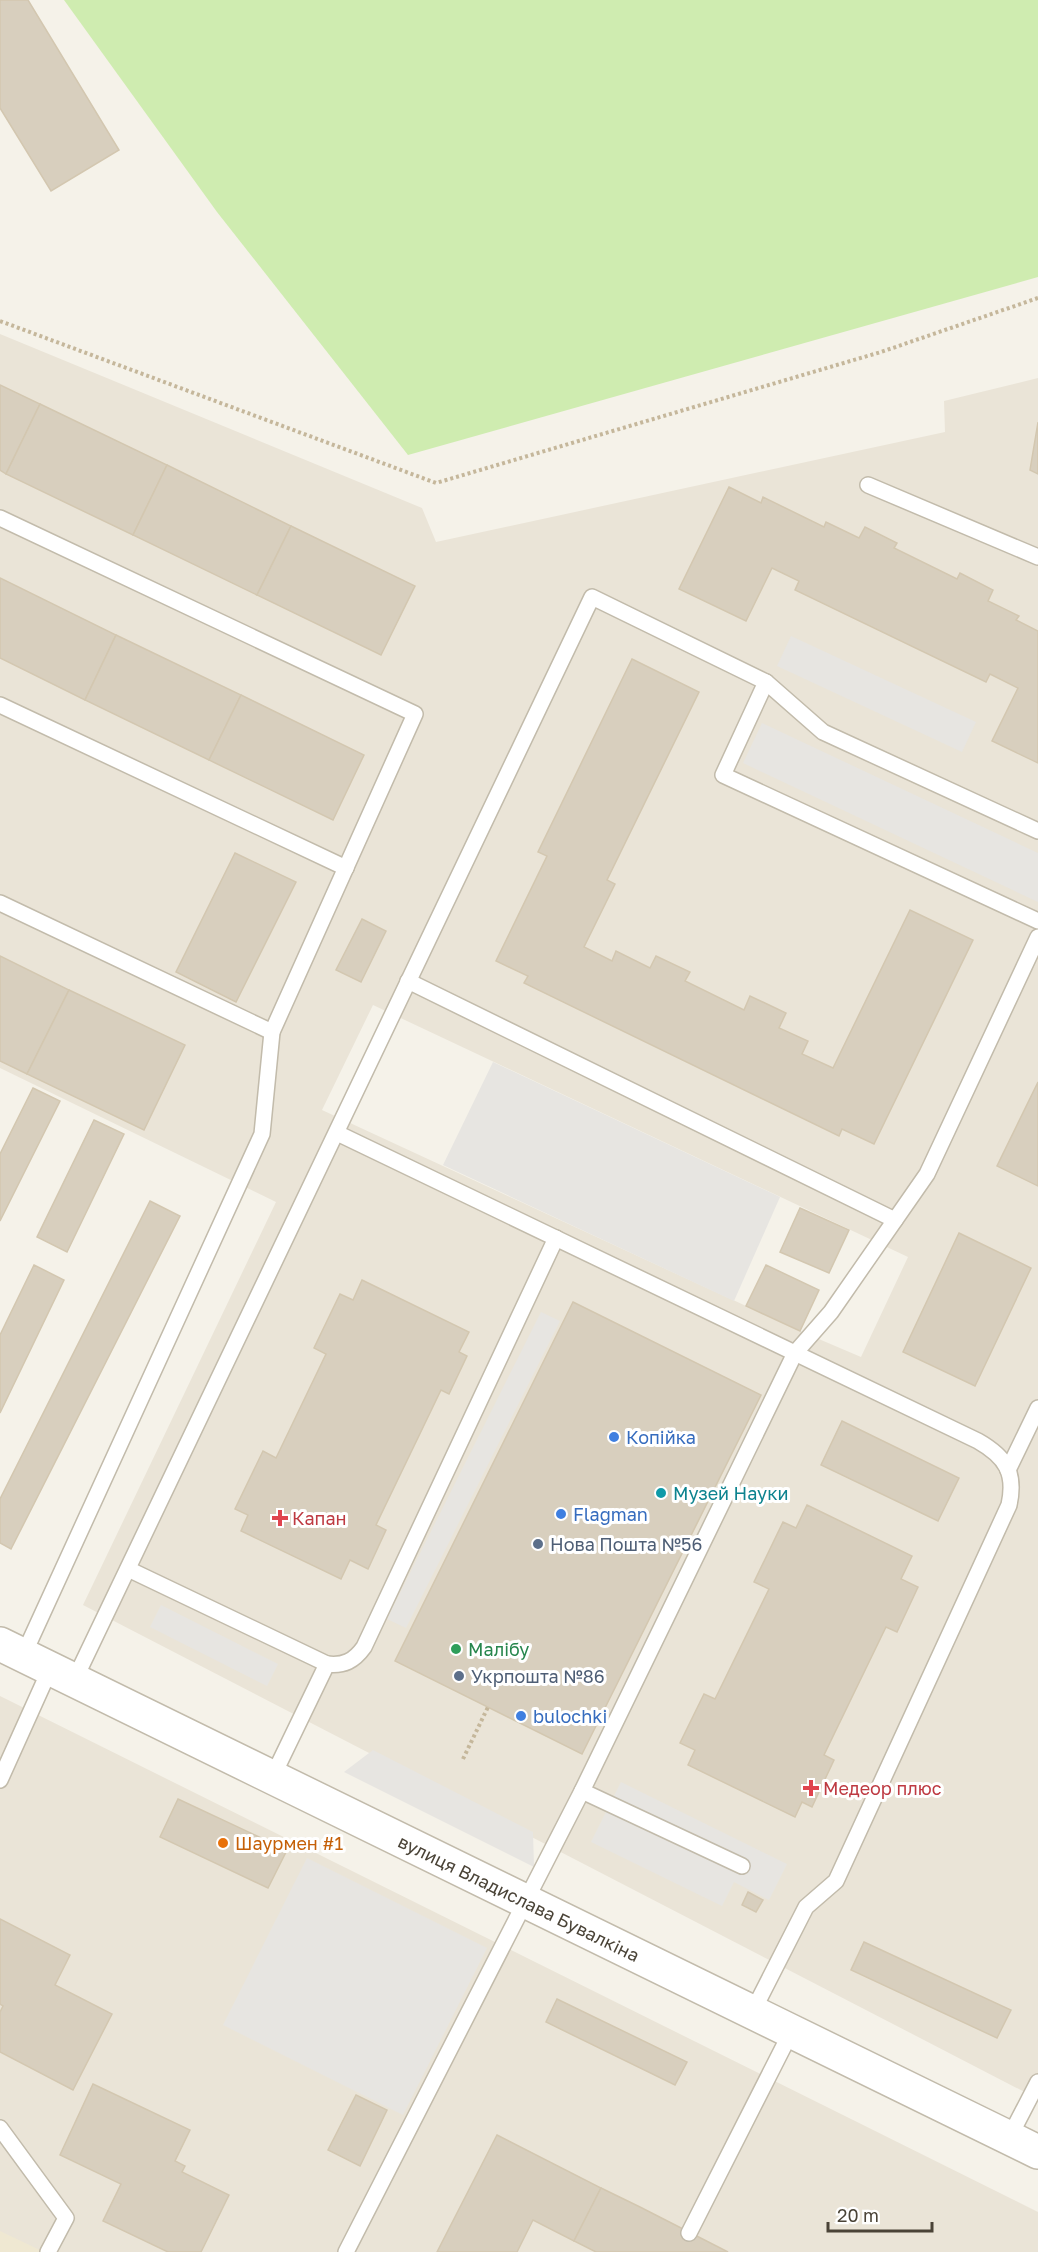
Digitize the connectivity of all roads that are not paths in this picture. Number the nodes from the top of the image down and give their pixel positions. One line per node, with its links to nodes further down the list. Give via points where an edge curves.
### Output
1 (868, 484): 3 (lane)
2 (0, 519): 7 (lane, via 415,714)
3 (1038, 557)
4 (766, 682): 6 (lane, via 823,732); 9 (lane, via 723,775); 11 (lane, via 592,597)
5 (0, 705): 7 (lane)
6 (1038, 831)
7 (346, 868): 12 (lane)
8 (0, 903): 12 (lane)
9 (1038, 921)
10 (1038, 938): 14 (lane, via 927,1174)
11 (408, 981): 13 (lane); 14 (lane)
12 (272, 1032): 20 (lane, via 262,1134)
13 (337, 1133): 15 (lane); 19 (lane)
14 (895, 1220): 16 (lane, via 831,1312)
15 (556, 1238): 16 (lane); 21 (lane, via 364,1647 356,1658 341,1665)
16 (795, 1353): 18 (lane, via 978,1441 994,1450); 24 (lane)
17 (1038, 1408): 18 (lane)
18 (1008, 1470): 27 (lane, via 1012,1492 1009,1505 836,1881 806,1907)
19 (128, 1569): 20 (lane); 21 (lane)
20 (37, 1662): 22 (street, вулиця Владислава Бувалкіна); 23 (lane)
21 (327, 1664): 22 (lane)
22 (272, 1778): 26 (street, вулиця Владислава Бувалкіна)
23 (0, 1780)
24 (582, 1791): 25 (lane); 26 (lane)
25 (742, 1866)
26 (526, 1902): 27 (street, вулиця Владислава Бувалкіна); 34 (lane)
27 (752, 2013): 28 (street, вулиця Владислава Бувалкіна)
28 (791, 2032): 31 (street, вулиця Владислава Бувалкіна); 32 (lane)
29 (1038, 2082): 31 (lane)
30 (0, 2128): 33 (lane, via 66,2218)
31 (1024, 2145)
32 (690, 2233)
33 (48, 2252)
34 (346, 2252)

